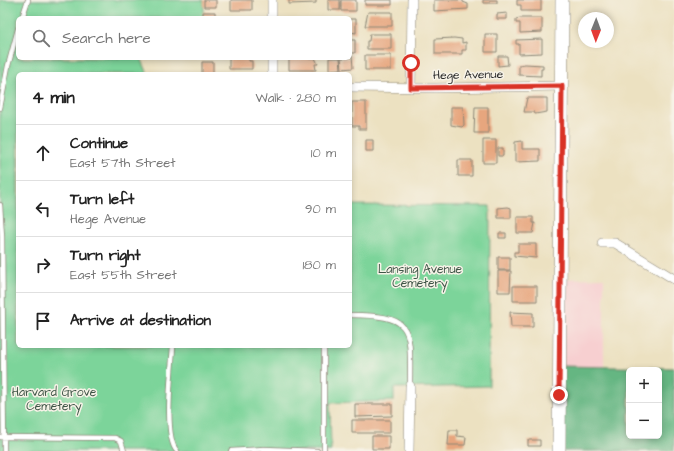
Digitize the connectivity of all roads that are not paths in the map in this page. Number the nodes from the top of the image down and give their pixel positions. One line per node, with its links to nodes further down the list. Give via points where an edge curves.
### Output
1 (28, 0): 5 (lane)
2 (272, 0): 6 (street)
3 (412, 0): 12 (street)
4 (562, 0): 10 (street)
5 (23, 16)
6 (272, 16)
7 (16, 36): 13 (lane)
8 (272, 60): 9 (street)
9 (272, 72)
10 (562, 86): 12 (street, Hege Avenue); 29 (street)
11 (352, 87): 12 (street, Hege Avenue)
12 (411, 88)
13 (0, 108)
14 (0, 206): 21 (lane)
15 (602, 243): 16 (street, via 614,243)
16 (674, 279)
17 (352, 315): 20 (lane, via 385,317 404,327 410,340)
18 (173, 348): 24 (lane, via 170,438)
19 (324, 348): 27 (lane)
20 (410, 386): 28 (street)
21 (2, 437): 22 (lane); 23 (lane, via 115,438 121,441)
22 (4, 451)
23 (124, 451)
24 (177, 451)
25 (231, 451): 26 (lane)
26 (317, 451)
27 (324, 451)
28 (409, 451)
29 (559, 451)

